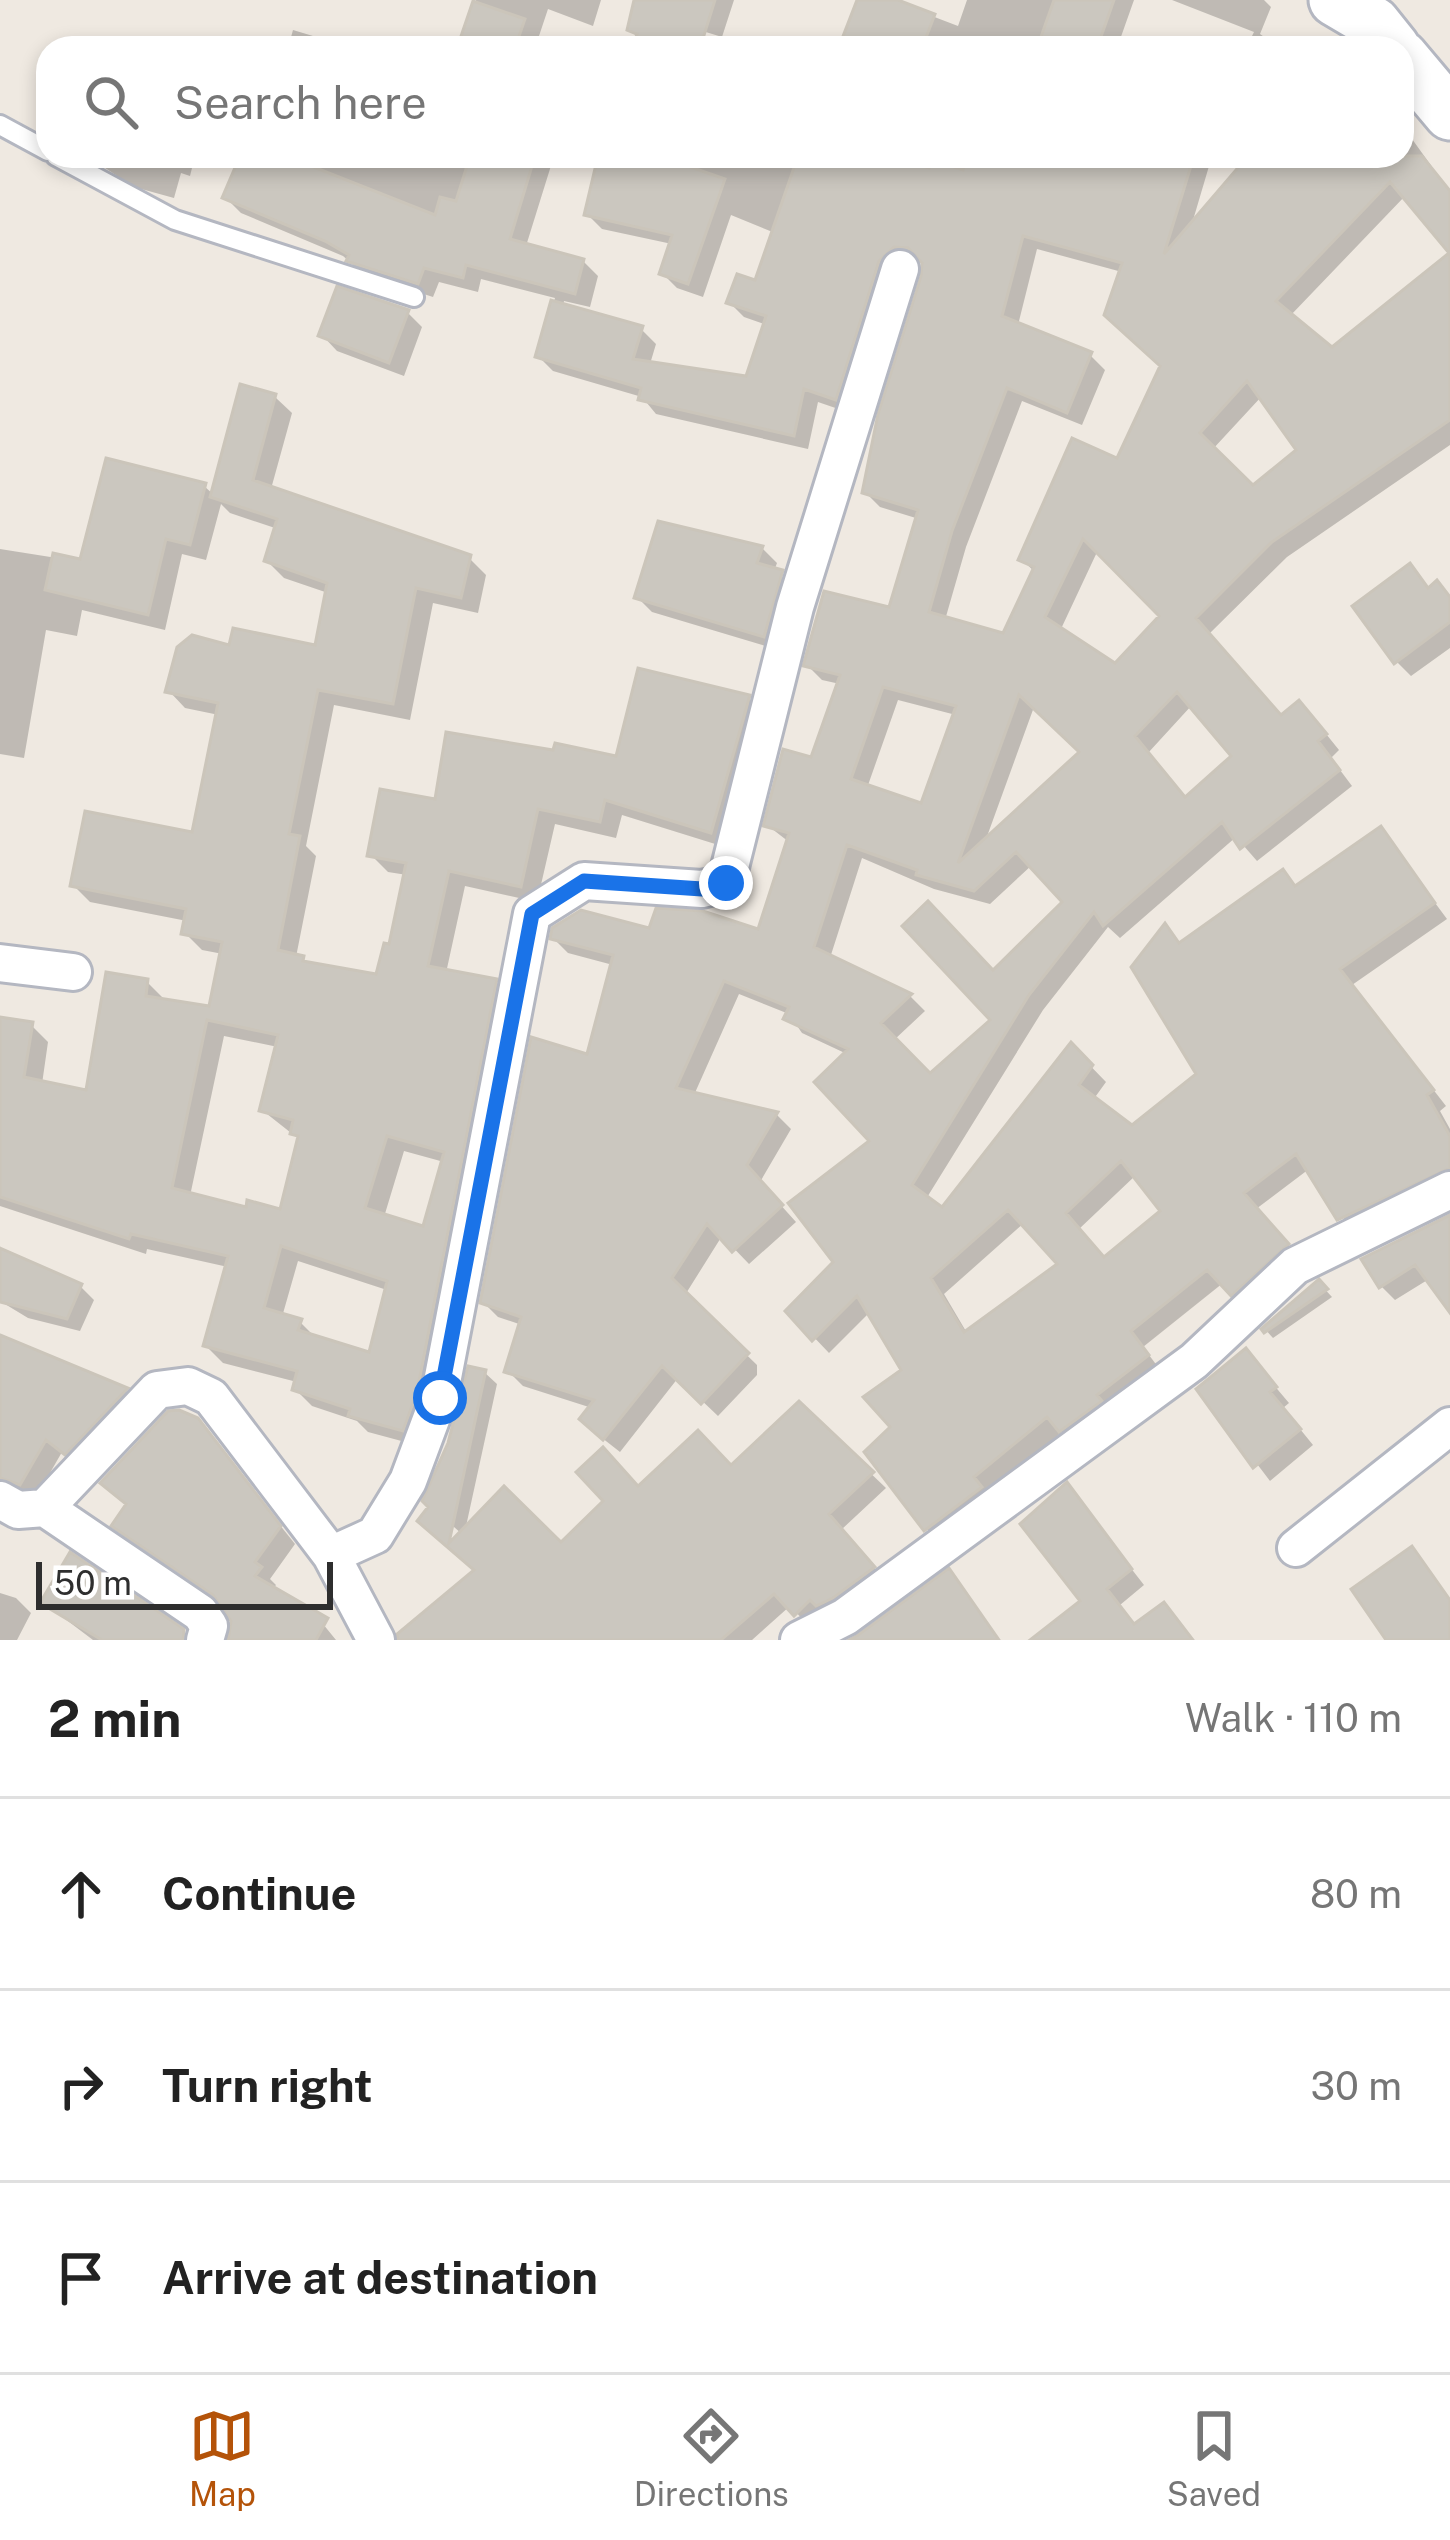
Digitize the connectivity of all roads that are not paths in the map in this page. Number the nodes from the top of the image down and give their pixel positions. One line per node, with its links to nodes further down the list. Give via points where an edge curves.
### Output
1 (1335, 0): 2 (street)
2 (1384, 36)
3 (1414, 71): 4 (street)
4 (1450, 114)
5 (0, 125): 6 (lane)
6 (36, 145)
7 (78, 168): 9 (lane, via 175,220)
8 (900, 269): 17 (street, via 795,607 726,883 702,889 584,881 532,914 440,1398 408,1481 375,1535)
9 (414, 297)
10 (0, 963): 11 (street)
11 (73, 972)
12 (1450, 1190): 20 (street, via 1294,1266 1194,1361 845,1617)
13 (1450, 1426): 16 (street)
14 (0, 1500): 15 (street, via 18,1510)
15 (45, 1508): 17 (street, via 157,1390 188,1386 211,1397); 18 (street, via 200,1613 209,1626)
16 (1296, 1548)
17 (331, 1555): 19 (street)
18 (205, 1640)
19 (376, 1640)
20 (799, 1640)

